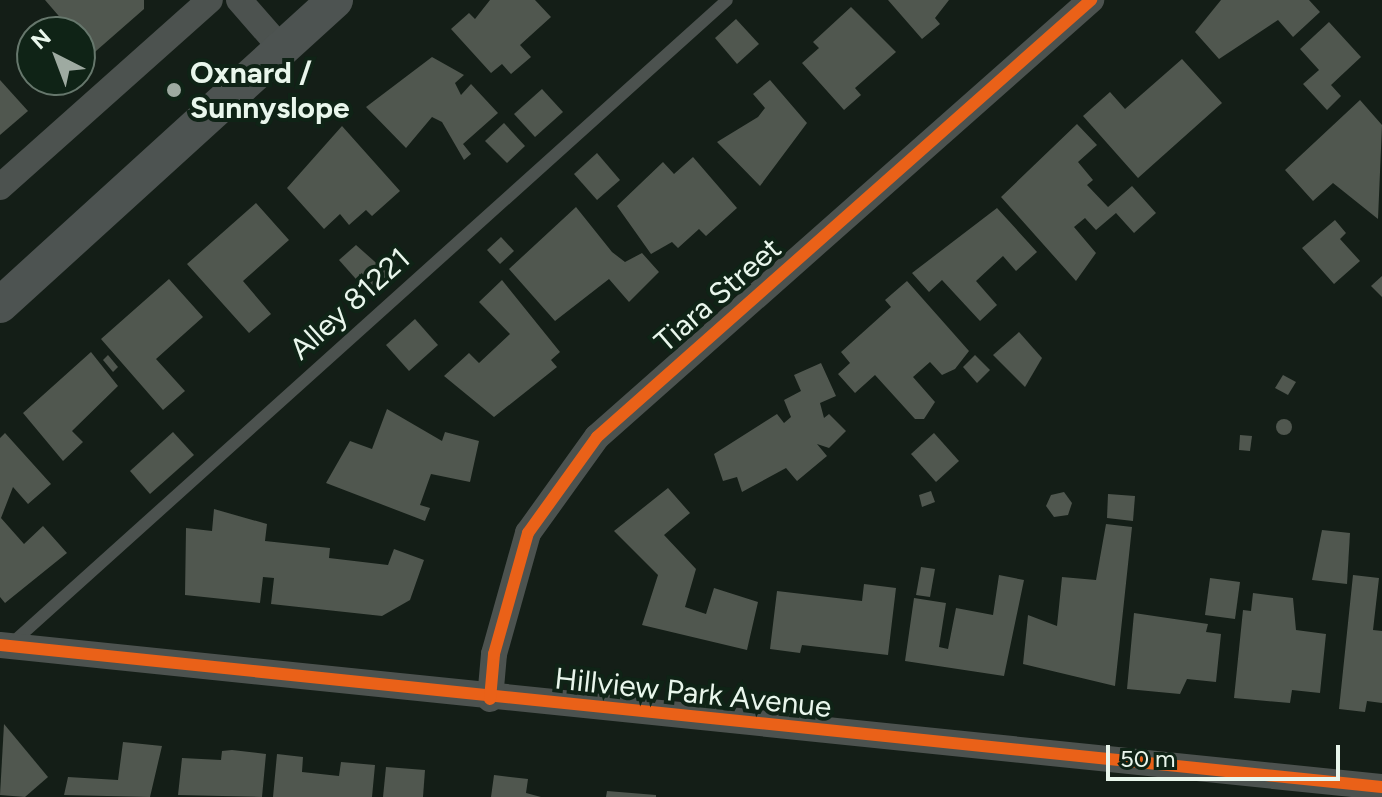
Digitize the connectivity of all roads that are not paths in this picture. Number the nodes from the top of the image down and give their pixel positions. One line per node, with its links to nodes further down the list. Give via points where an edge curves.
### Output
1 (210, 0): 7 (street)
2 (239, 0): 6 (street)
3 (335, 0): 6 (main road)
4 (727, 0): 9 (lane, Alley 81221)
5 (1091, 0): 10 (street, Tiara Street, via 597,437 528,533 494,654)
6 (281, 48): 8 (main road)
7 (0, 187)
8 (0, 305)
9 (2, 649): 10 (street, Hillview Park Avenue)
10 (490, 699): 11 (street, Hillview Park Avenue)
11 (1382, 787)

